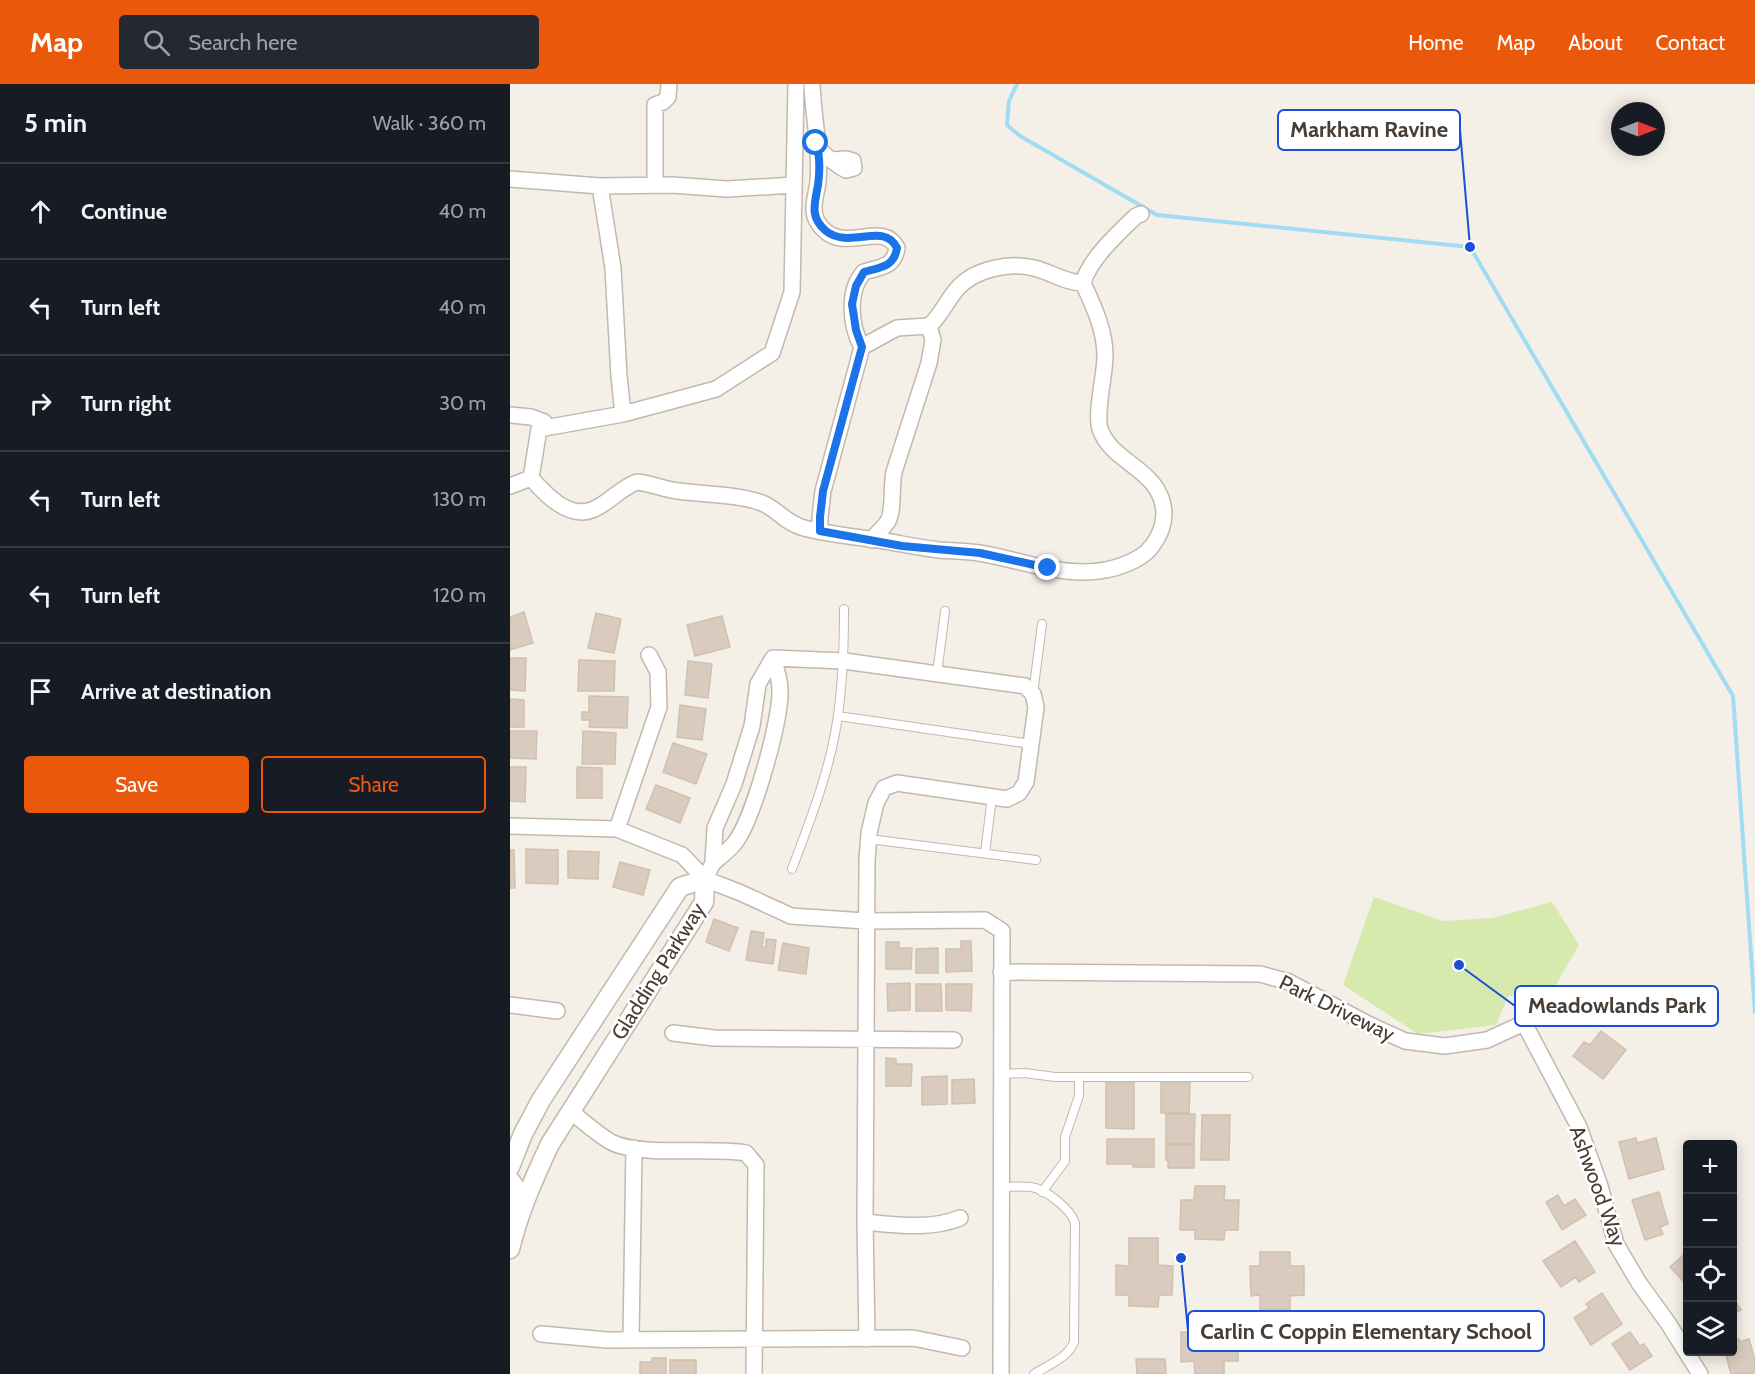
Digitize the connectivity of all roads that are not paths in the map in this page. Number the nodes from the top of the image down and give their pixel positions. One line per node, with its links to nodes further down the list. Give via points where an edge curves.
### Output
1 (669, 84): 7 (street, via 668,97 655,105)
2 (796, 84): 8 (street)
3 (812, 84): 4 (street)
4 (818, 148): 5 (street); 13 (street, via 814,210 821,226 844,239 891,238 897,248 890,262 864,272 856,286 853,313)
5 (832, 160)
6 (510, 179): 9 (street)
7 (655, 185): 8 (street, via 727,189); 9 (street)
8 (794, 185): 14 (street, via 792,292 772,353 716,389)
9 (600, 186): 14 (street, via 613,268)
10 (1141, 213): 11 (street, via 1106,245)
11 (1083, 283): 12 (street, via 1023,267 984,272 957,289); 20 (street, via 1103,333 1105,357 1099,427 1118,453 1152,482 1161,499 1163,524 1148,552 1126,564 1095,573)
12 (929, 326): 13 (street, via 897,328); 20 (street, via 933,340 929,363 894,472 891,513)
13 (862, 347): 19 (street, via 823,491)
14 (623, 414): 16 (street)
15 (510, 415): 16 (street, via 539,419)
16 (545, 428): 17 (street, via 539,429)
17 (531, 478): 18 (street); 19 (street, via 558,505 581,512 592,510 637,482 764,503 787,522)
18 (510, 486)
19 (820, 531): 20 (street)
20 (872, 540)
21 (844, 609): 26 (lane)
22 (945, 611): 27 (lane)
23 (1042, 624): 28 (lane)
24 (648, 655): 33 (street, via 658,672 659,707)
25 (773, 658): 26 (street); 38 (street, via 758,684 749,734 715,828); 38 (street, via 781,688 761,780 734,844)
26 (844, 661): 27 (street); 29 (lane)
27 (937, 674): 28 (street, via 1024,686)
28 (1034, 694): 30 (street)
29 (838, 716): 30 (lane); 37 (lane, via 818,798)
30 (1031, 744): 31 (street, via 1026,782 1019,793 1007,799)
31 (992, 797): 34 (street, via 897,783 884,788 876,803); 35 (lane)
32 (510, 826): 33 (street)
33 (617, 829): 38 (street, via 682,855)
34 (869, 839): 35 (lane); 39 (street)
35 (985, 853): 36 (lane)
36 (1036, 860)
37 (792, 869)
38 (709, 871): 39 (street, via 741,893 791,916); 50 (street, Gladding Parkway, via 704,902); 52 (street, Gladding Parkway, via 680,887 541,1100)
39 (866, 921): 40 (street, via 984,920 1002,931); 45 (street)
40 (1001, 972): 43 (street, Park Driveway, via 1260,974 1289,982 1405,1041 1445,1046 1487,1040); 47 (street)
41 (510, 1005): 42 (street)
42 (557, 1011)
43 (1524, 1023): 68 (street, Ashwood Way, via 1579,1127 1616,1244)
44 (673, 1033): 45 (street, via 714,1038)
45 (865, 1038): 46 (street); 57 (street)
46 (954, 1040)
47 (1001, 1074): 48 (lane); 54 (street)
48 (1079, 1077): 49 (lane); 55 (lane, via 1079,1096 1065,1137 1065,1161)
49 (1248, 1077)
50 (570, 1111): 51 (street, via 613,1143); 58 (street, Gladding Parkway, via 530,1186)
51 (634, 1148): 61 (street); 62 (street, via 727,1150 746,1153 756,1165)
52 (510, 1167)
53 (510, 1179): 58 (street, via 515,1187)
54 (1001, 1187): 55 (lane, via 1033,1187); 66 (street)
55 (1042, 1192): 67 (lane, via 1068,1209 1075,1223 1076,1332 1071,1349)
56 (960, 1218): 57 (street, via 945,1224 908,1226)
57 (865, 1222): 63 (street)
58 (514, 1229): 59 (street, Gladding Parkway)
59 (510, 1248)
60 (541, 1334): 61 (street)
61 (631, 1339): 62 (street)
62 (755, 1339): 63 (street); 65 (street)
63 (867, 1339): 64 (street, via 913,1338)
64 (962, 1348)
65 (754, 1374)
66 (1001, 1374)
67 (1034, 1374)
68 (1700, 1374)

